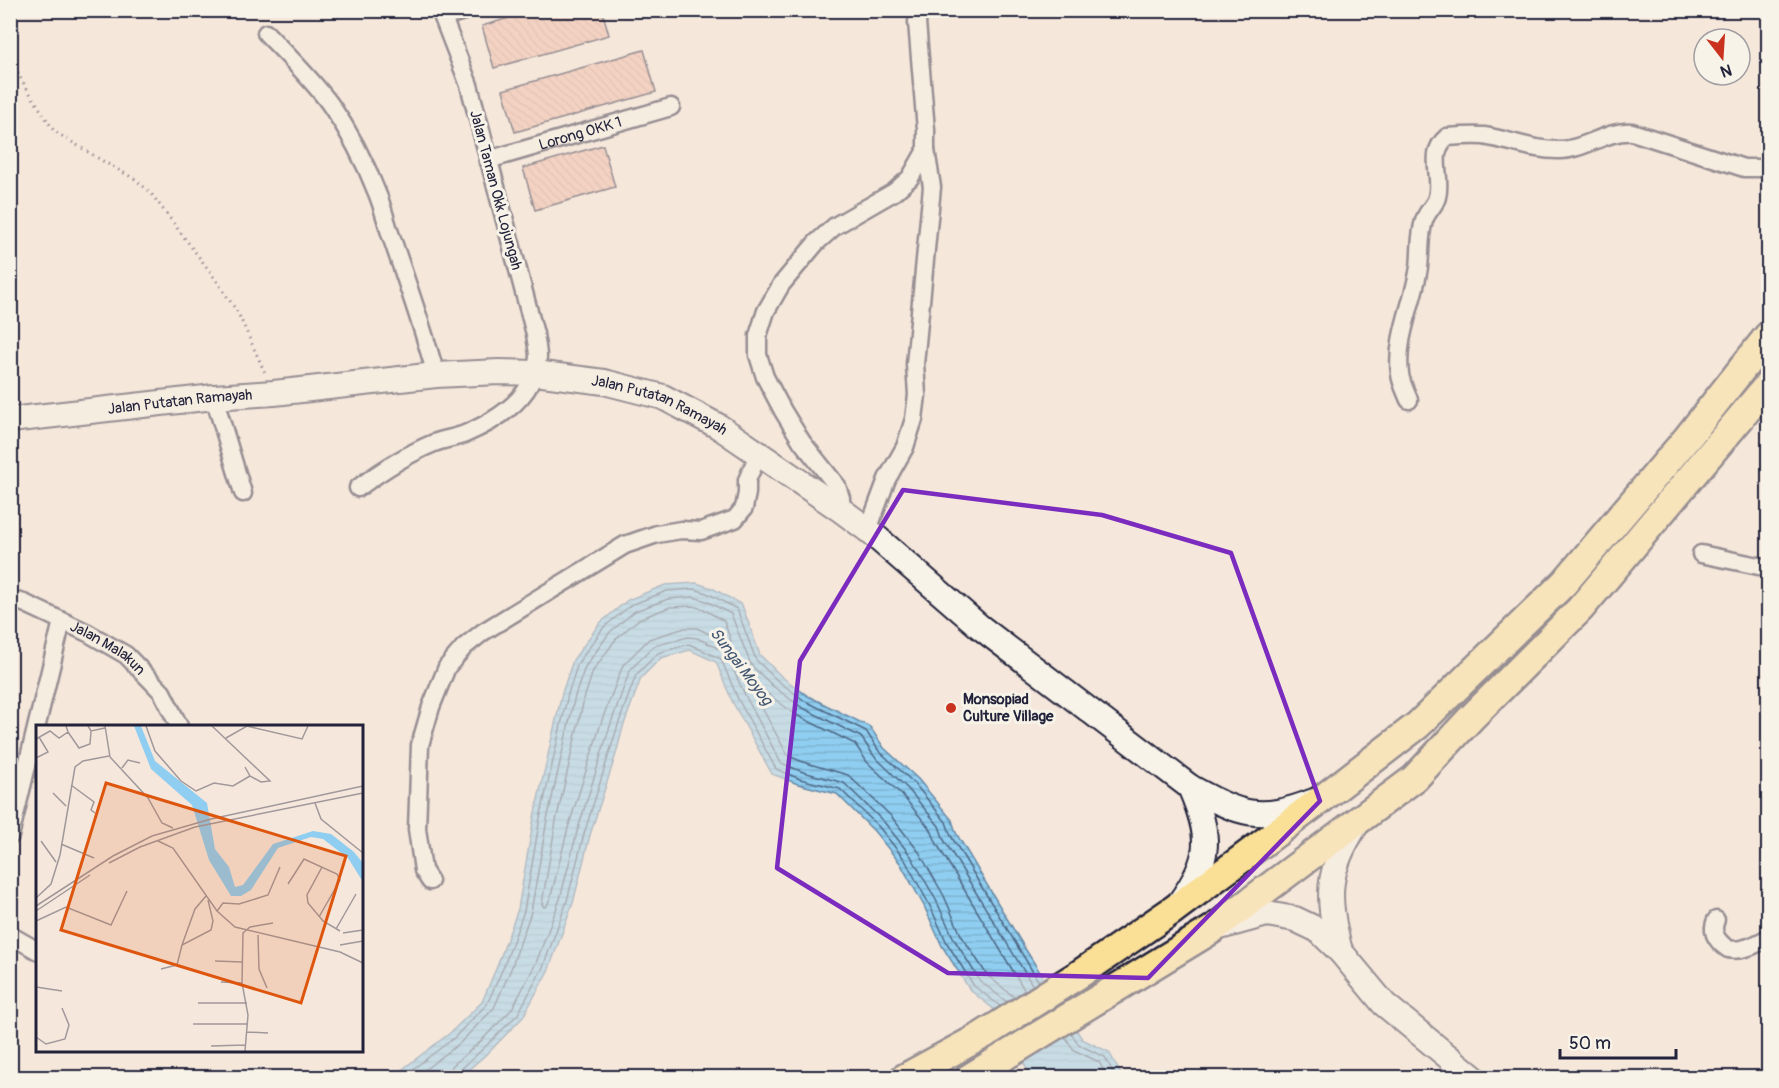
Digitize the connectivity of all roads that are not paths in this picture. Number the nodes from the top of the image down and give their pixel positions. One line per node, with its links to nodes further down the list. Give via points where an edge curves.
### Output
1 (466, 10): 3 (street)
2 (920, 10): 6 (street, via 916,22)
3 (442, 14): 7 (street, Jalan Taman Okk Lojungah, via 469,85)
4 (266, 33): 11 (street, via 325,97 357,147 378,194)
5 (671, 107): 7 (street, Lorong OKK 1)
6 (926, 150): 19 (street, via 910,178 894,192 835,226 816,243 781,285 758,336 758,355 765,376 802,442 837,486); 20 (street, via 932,187 915,364 914,419)
7 (488, 160): 10 (street, Jalan Taman Okk Lojungah, via 535,334)
8 (1768, 168): 14 (street, via 1744,168 1632,132 1621,131 1562,150 1528,147 1484,136 1447,137 1440,142 1437,152 1437,199 1424,219 1419,266 1399,349 1400,376)
9 (1768, 336): 29 (main road, via 1564,583 1418,725)
10 (535, 373): 11 (main road, Jalan Putatan Ramayah); 16 (main road, Jalan Putatan Ramayah, via 604,382 663,397); 17 (street, via 524,394 504,413 464,435 418,451)
11 (436, 375): 13 (main road, Jalan Putatan Ramayah)
12 (1768, 385): 30 (main road, via 1580,609 1415,778)
13 (214, 397): 15 (main road, Jalan Putatan Ramayah); 18 (street)
14 (1409, 400)
15 (10, 420)
16 (759, 453): 19 (main road, Jalan Putatan Ramayah); 32 (street, via 747,480 744,508 735,519 701,531 681,530 625,544 483,632 447,667 420,745 417,829 423,870)
17 (358, 488)
18 (243, 493)
19 (841, 510): 20 (main road, Jalan Putatan Ramayah)
20 (868, 530): 28 (main road, Jalan Putatan Ramayah, via 980,627)
21 (1701, 554): 22 (street)
22 (1768, 568)
23 (10, 599): 24 (street, Jalan Malakun)
24 (62, 621): 25 (street); 26 (street, Jalan Malakun, via 126,655 162,692)
25 (37, 725)
26 (178, 725)
27 (36, 728): 31 (street)
28 (1190, 787): 29 (main road, Jalan Putatan Ramayah, via 1247,813 1271,814); 33 (main road, via 1201,813 1203,860 1195,881)
29 (1327, 795): 33 (main road)
30 (1358, 821): 35 (main road); 39 (main road, via 1342,845 1330,892)
31 (10, 836)
32 (430, 880)
33 (1173, 910): 40 (main road, via 983,1035)
34 (1716, 920): 37 (street, via 1714,932 1728,949 1739,950)
35 (1213, 929): 39 (main road, via 1267,914 1295,919 1318,930); 41 (main road)
36 (10, 935): 38 (street)
37 (1768, 938)
38 (36, 950)
39 (1340, 951): 42 (main road, via 1384,1004)
40 (904, 1077)
41 (969, 1077)
42 (1474, 1077)

